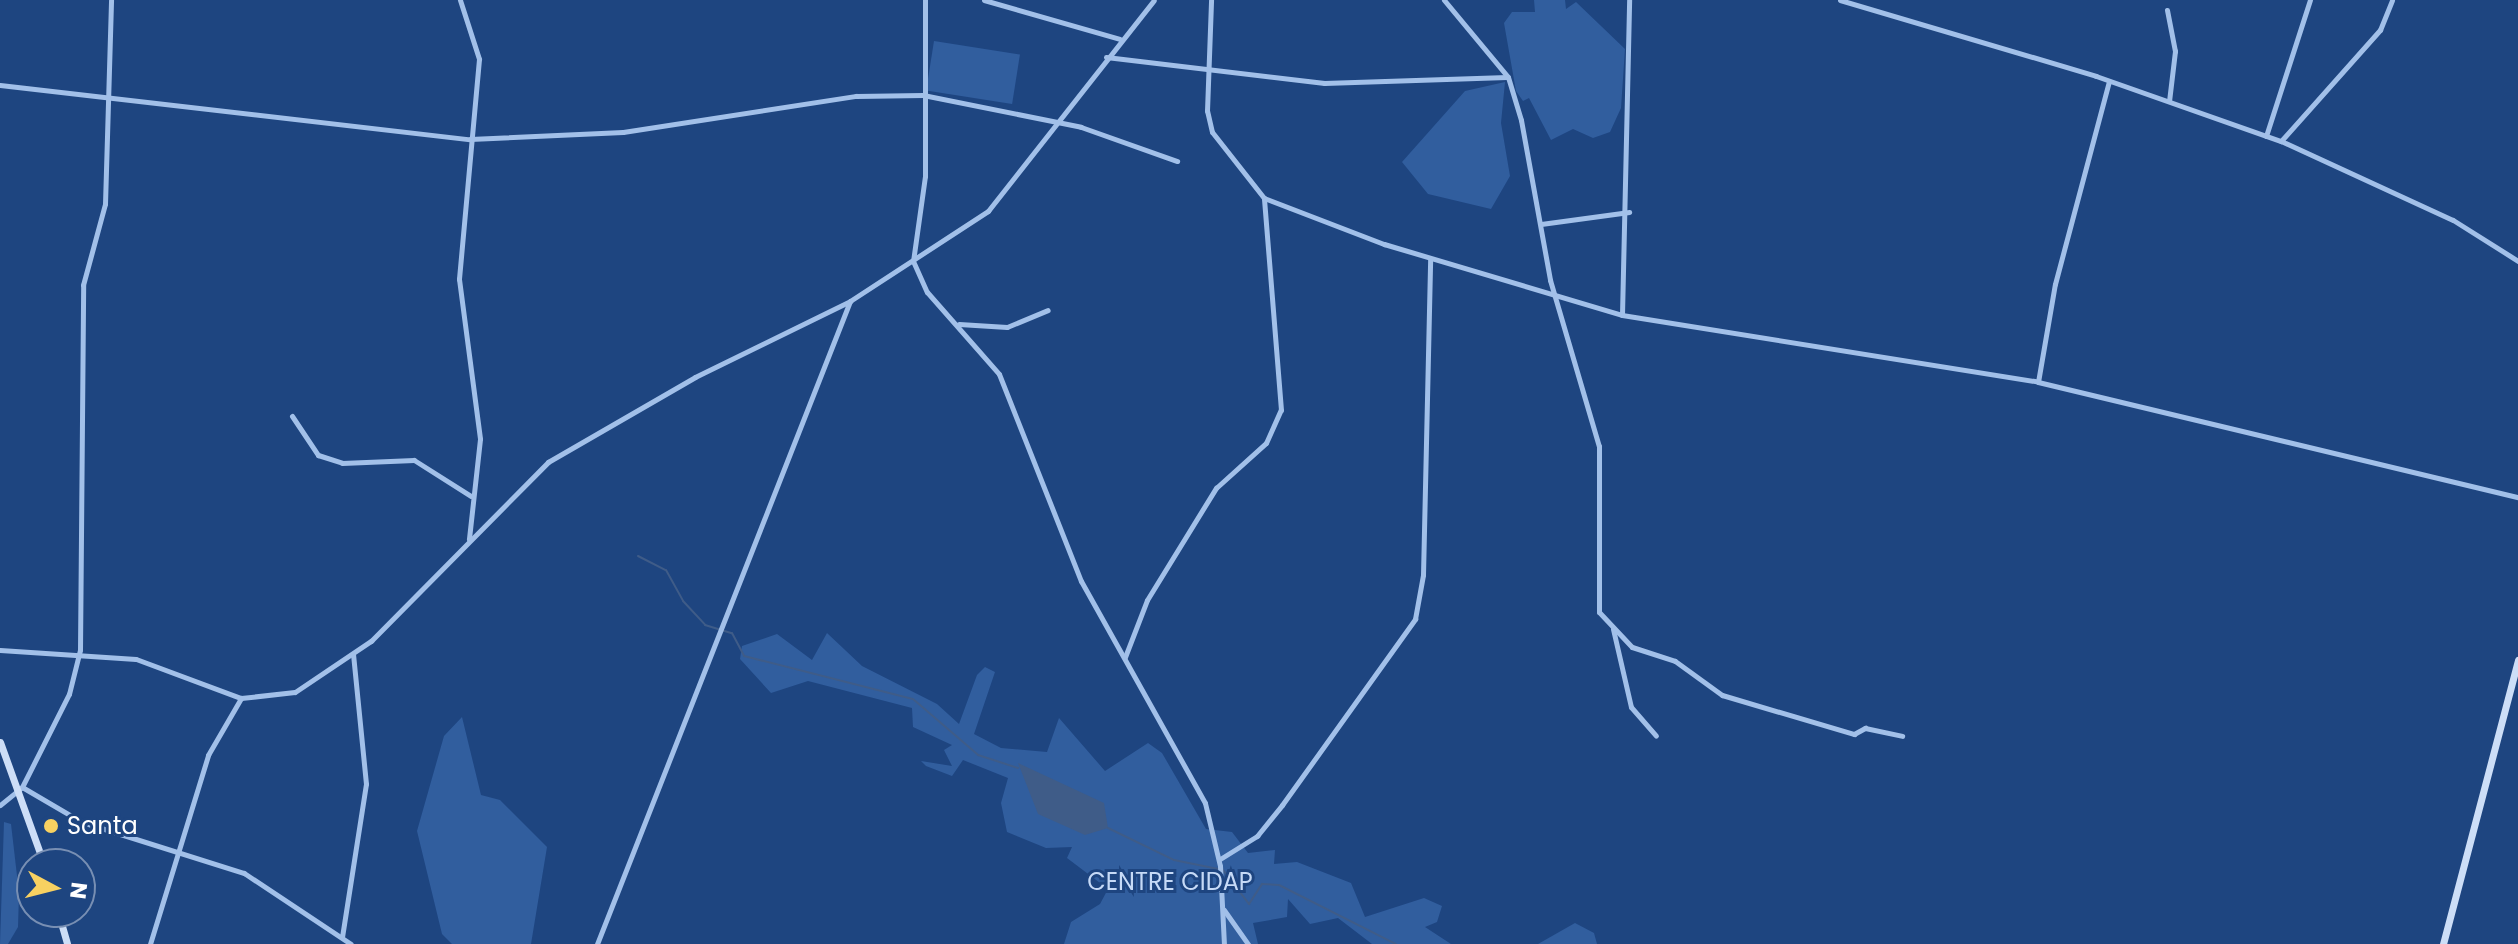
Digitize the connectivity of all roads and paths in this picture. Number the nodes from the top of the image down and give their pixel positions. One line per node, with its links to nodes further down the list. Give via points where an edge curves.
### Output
1 (111, 0): 20 (street)
2 (460, 0): 24 (street, via 479,59)
3 (925, 0): 19 (street)
4 (984, 0): 13 (street)
5 (1154, 0): 13 (street)
6 (1211, 0): 15 (street)
7 (1444, 0): 16 (street)
8 (1629, 0): 28 (street)
9 (1840, 0): 17 (street)
10 (2310, 0): 23 (street)
11 (2392, 0): 25 (street, via 2380,30)
12 (2167, 10): 21 (street, via 2175,51)
13 (1120, 39): 14 (street)
14 (1106, 57): 15 (street); 22 (street)
15 (1209, 74): 16 (street, via 1324,83); 27 (street, via 1212,132)
16 (1508, 77): 29 (street)
17 (2109, 81): 21 (street); 38 (street, via 2055,284)
18 (0, 85): 20 (street)
19 (923, 95): 22 (street); 24 (street, via 856,96 623,132); 31 (street, via 925,176)
20 (111, 101): 24 (street); 45 (street, via 105,204 83,285)
21 (2169, 101): 23 (street)
22 (1059, 121): 26 (street); 31 (street, via 988,211)
23 (2266, 136): 25 (street)
24 (470, 139): 40 (street, via 459,279 479,423)
25 (2281, 141): 32 (street, via 2453,220)
26 (1177, 161)
27 (1264, 198): 30 (street); 47 (street, via 1281,410 1266,443 1216,488 1147,600)
28 (1629, 212): 29 (street); 36 (street)
29 (1541, 224): 33 (street)
30 (1430, 259): 33 (street); 57 (street, via 1423,575 1415,619 1386,668 1265,826)
31 (913, 261): 34 (street); 37 (street, via 927,292)
32 (2518, 261)
33 (1555, 298): 36 (street); 43 (street, via 1599,446 1599,612)
34 (850, 301): 42 (street, via 695,377 548,462); 62 (street)
35 (1048, 310): 37 (street, via 1007,327)
36 (1622, 315): 38 (street)
37 (958, 324): 47 (street, via 1005,385 1081,581)
38 (2038, 382): 41 (street)
39 (292, 416): 40 (street, via 318,455 342,463 414,460)
40 (472, 496): 42 (street)
41 (2518, 497)
42 (469, 540): 46 (street)
43 (1613, 628): 50 (street, via 1631,707); 51 (street, via 1632,647 1675,661 1722,695 1854,734 1865,728)
44 (0, 650): 45 (street)
45 (80, 650): 49 (street, via 166,665); 53 (street, via 69,694)
46 (353, 654): 49 (street, via 295,692); 59 (street, via 366,784)
47 (1125, 658): 57 (street, via 1205,803)
48 (2518, 660): 65 (main road)
49 (241, 698): 56 (street, via 208,755)
50 (1656, 736)
51 (1902, 736)
52 (0, 742): 53 (main road)
53 (22, 787): 54 (street); 55 (main road); 56 (street, via 82,822)
54 (0, 805)
55 (39, 848)
56 (176, 848): 59 (street, via 244,873); 60 (street)
57 (1220, 863): 58 (street)
58 (1224, 909): 63 (street); 64 (street)
59 (342, 937): 61 (street)
60 (150, 944)
61 (351, 944)
62 (597, 944)
63 (1224, 944)
64 (1248, 944)
65 (2443, 944)

